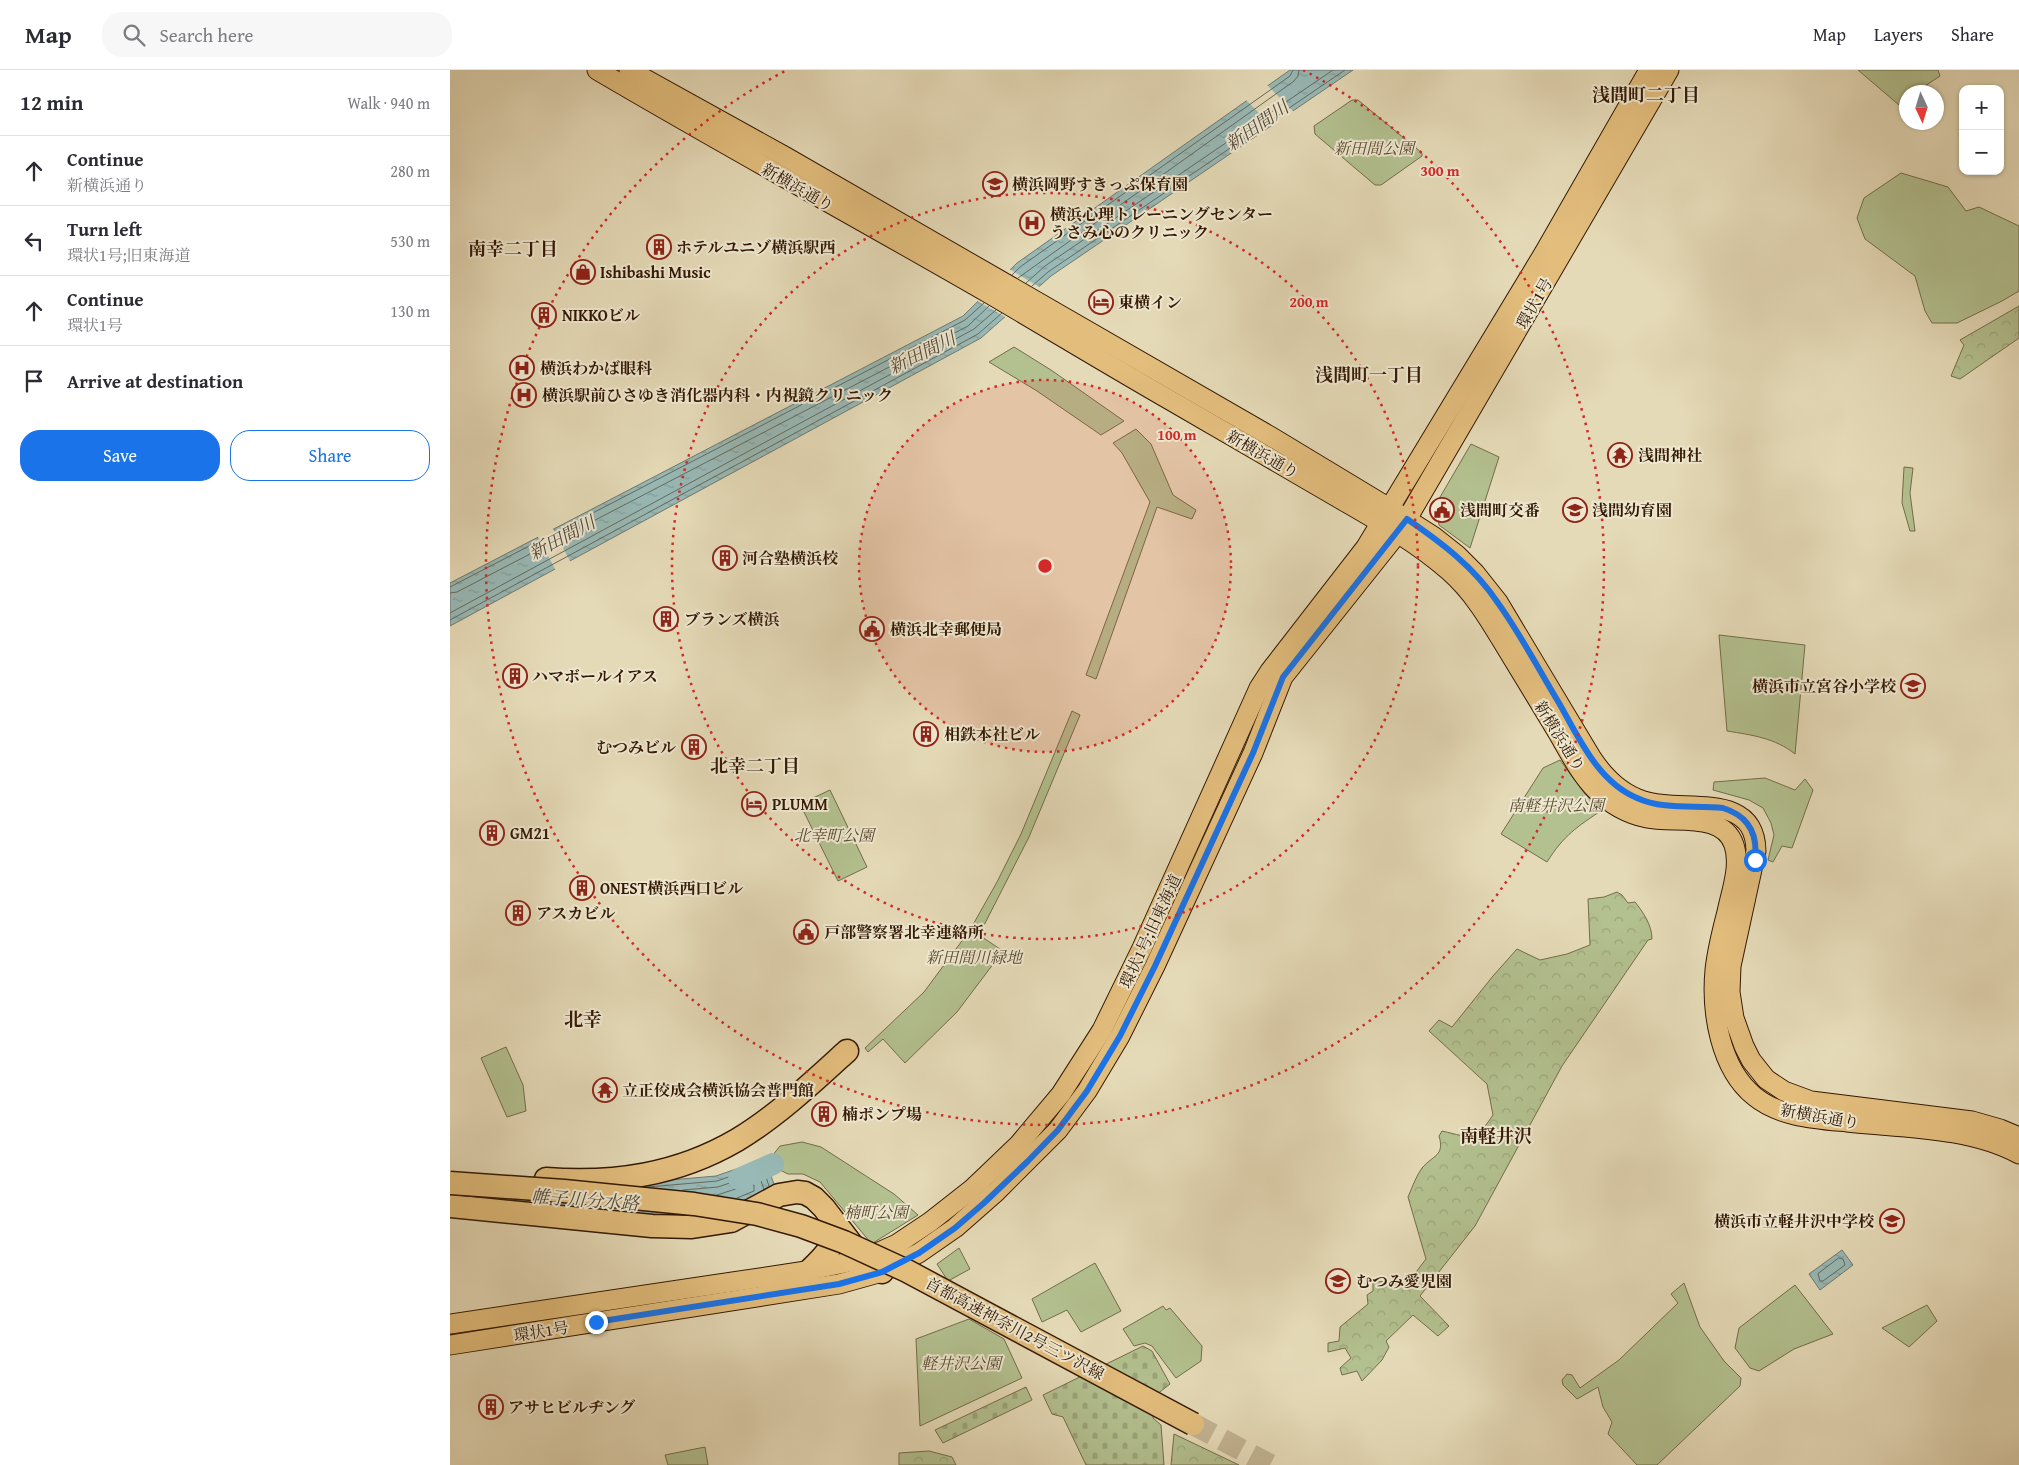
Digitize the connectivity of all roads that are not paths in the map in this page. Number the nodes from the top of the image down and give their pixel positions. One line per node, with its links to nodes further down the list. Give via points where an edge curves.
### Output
1 (629, 70): 5 (main road, 新横浜通り)
2 (1649, 70): 6 (main road, 環状1号, via 1544,253)
3 (1670, 70): 7 (main road, 環状1号)
4 (604, 74): 5 (main road, 新横浜通り, via 750,160)
5 (993, 286): 6 (main road, 新横浜通り, via 1034,306)
6 (1385, 515): 7 (main road, 新横浜通り); 16 (main road, 環状1号;旧東海道, via 1366,547 1259,688 1142,948 1102,1030 1061,1094 1019,1144 972,1189 897,1244)
7 (1402, 526): 9 (main road, 新横浜通り, via 1457,555 1481,580 1506,615 1591,757 1610,780 1646,802 1723,808 1739,815 1750,826 1756,851 1731,966 1730,992 1734,1018 1744,1046 1766,1079 1784,1091 1811,1101 1972,1121); 10 (main road, 新横浜通り, via 1475,599 1582,773 1596,790 1633,814 1653,819 1706,822 1729,834 1736,848 1736,866 1716,969 1716,1005 1726,1055 1733,1071 1750,1093 1773,1108 1788,1113 1965,1135 1993,1142); 19 (main road, 環状1号;旧東海道, via 1283,677 1253,753 1155,966 1120,1036 1087,1091 1058,1130 976,1211 919,1253)
8 (847, 1051): 11 (highway, via 753,1129 720,1149 685,1163 636,1177 602,1181)
9 (2019, 1137)
10 (2019, 1154)
11 (450, 1173)
12 (450, 1183): 13 (highway, 首都高速神奈川2号三ツ沢線, bridge, via 694,1204 757,1214 801,1226 907,1271 1191,1426 904,1276 799,1233 756,1221 693,1211)
13 (450, 1191)
14 (450, 1206): 15 (highway, via 652,1226 707,1226 731,1221 779,1195 797,1192 814,1198)
15 (835, 1223): 16 (highway); 18 (highway, via 831,1248)
16 (863, 1260): 17 (main road, 環状1号;旧東海道); 19 (highway)
17 (839, 1265): 18 (main road, 環状1号)
18 (809, 1271): 21 (main road, 環状1号)
19 (882, 1272): 20 (main road, 環状1号;旧東海道)
20 (839, 1284): 22 (main road, 環状1号)
21 (450, 1324)
22 (450, 1345)

